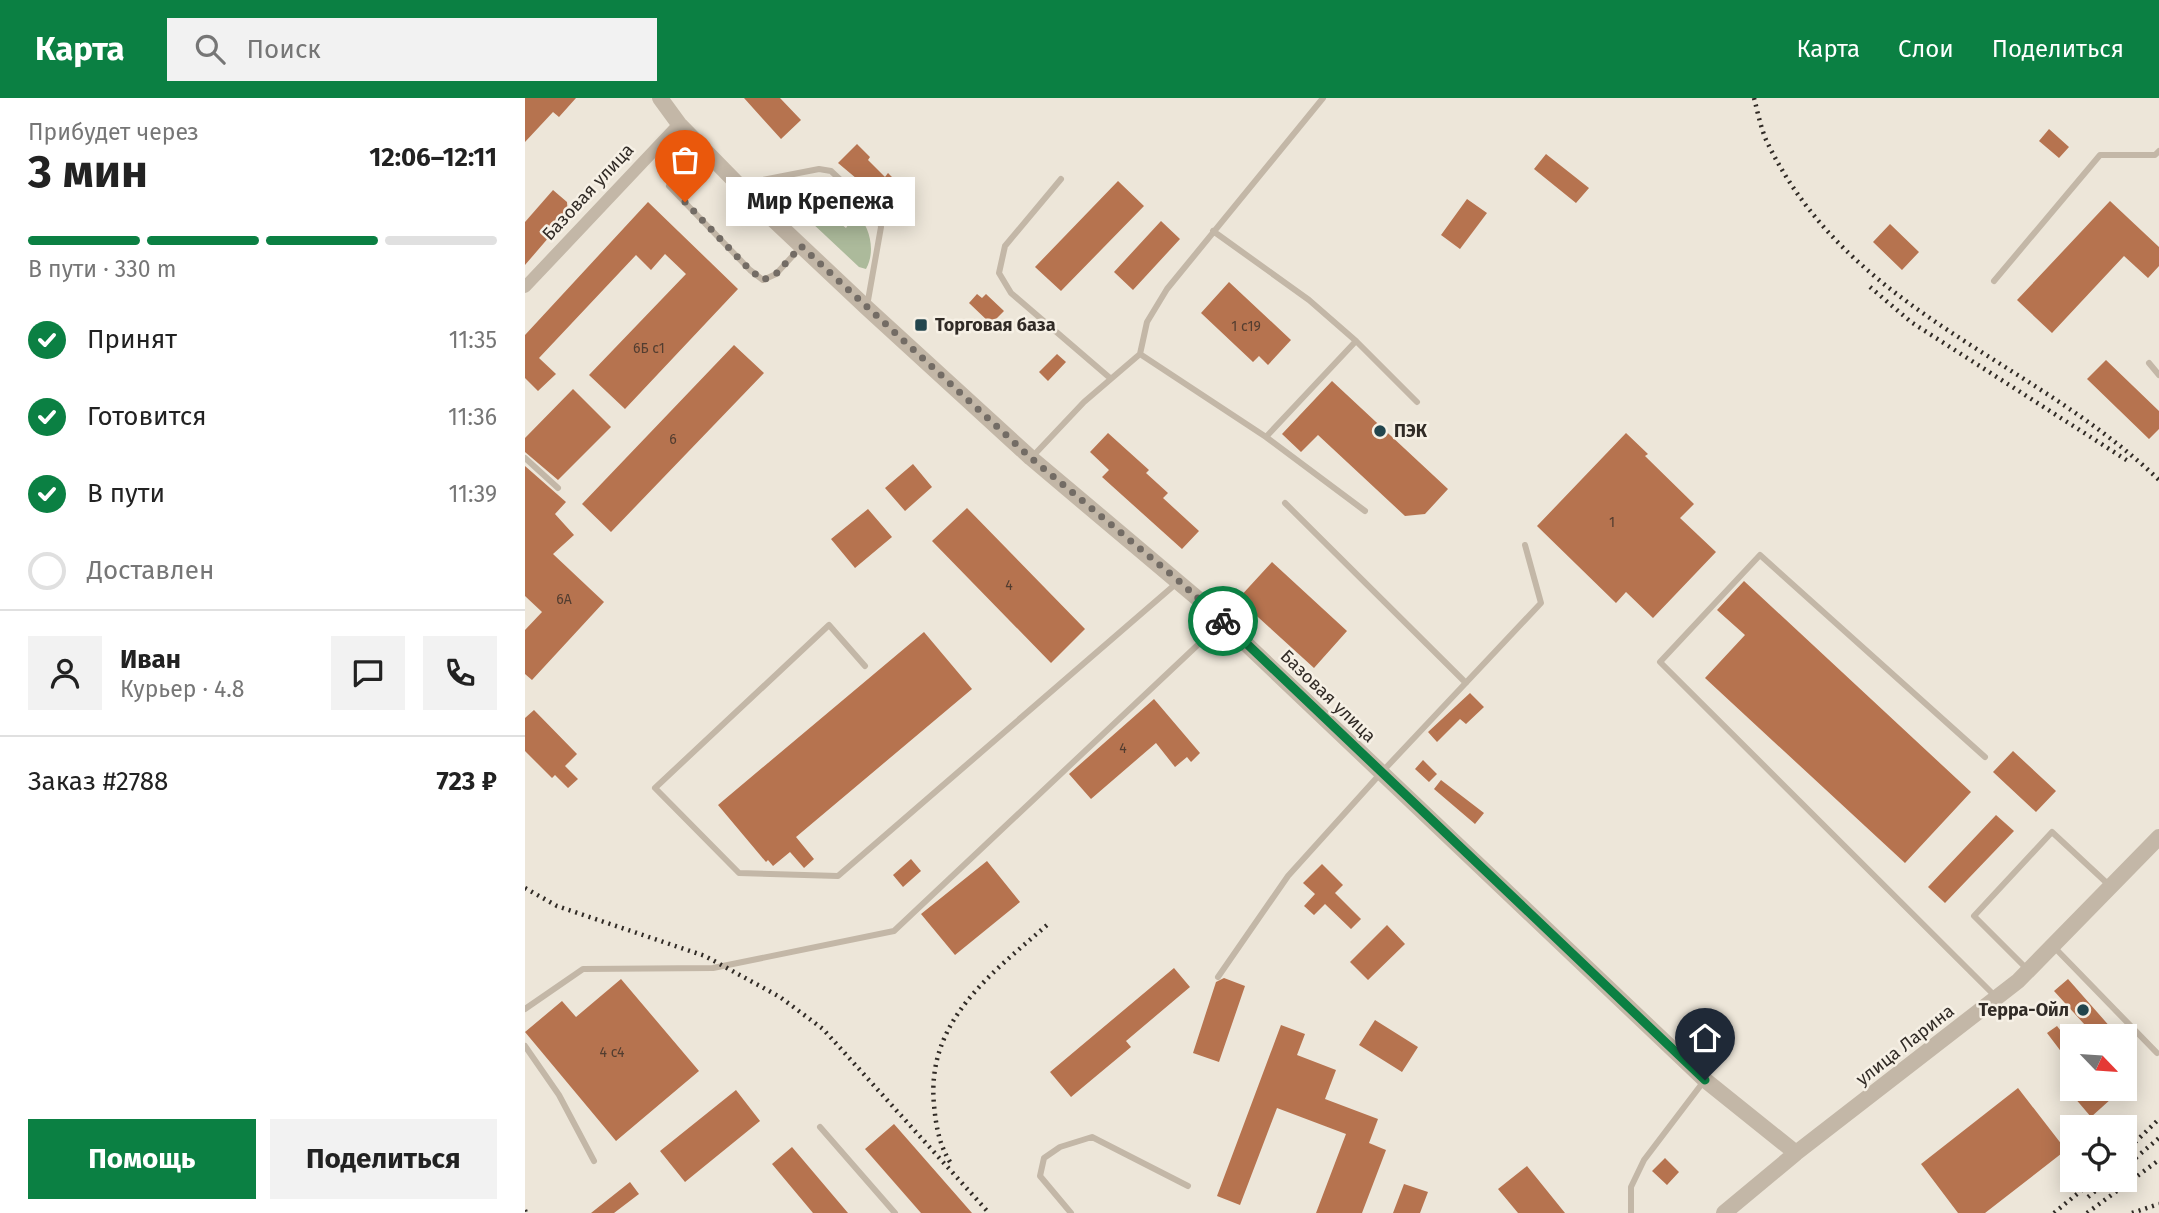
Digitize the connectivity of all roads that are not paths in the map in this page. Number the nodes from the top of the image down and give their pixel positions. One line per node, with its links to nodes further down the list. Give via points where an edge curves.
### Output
1 (660, 98): 3 (street, Базовая улица)
2 (1323, 98): 8 (lane)
3 (679, 124): 6 (street, Базовая улица); 11 (street, Базовая улица)
4 (2159, 151): 10 (lane, via 2155,155 2100,155)
5 (1061, 179): 17 (lane, via 1005,246 999,273 1011,293)
6 (739, 185): 9 (street, Базовая улица); 12 (lane, via 819,169 831,171 879,216)
7 (669, 186): 9 (lane, via 763,280 776,274)
8 (1213, 231): 13 (lane, via 1309,300); 14 (lane, via 1147,322)
9 (801, 246): 12 (street, Базовая улица)
10 (1994, 281)
11 (525, 287)
12 (867, 308): 21 (street, Базовая улица)
13 (1356, 341): 18 (lane); 19 (lane)
14 (1140, 354): 17 (lane); 19 (lane)
15 (2149, 363): 16 (lane)
16 (2159, 375)
17 (1110, 378): 21 (lane)
18 (1417, 401)
19 (1266, 437): 24 (lane)
20 (525, 458): 22 (lane)
21 (1031, 458): 26 (street, Базовая улица)
22 (558, 488)
23 (1285, 503): 29 (lane)
24 (1365, 511)
25 (1525, 545): 29 (lane, via 1541,603)
26 (1179, 581): 27 (street, Базовая улица); 28 (lane, via 838,876 739,873 655,788 828,625)
27 (1223, 622): 31 (street, Базовая улица); 38 (lane, via 894,931 713,968 583,969)
28 (865, 666)
29 (1466, 682): 31 (lane)
30 (1985, 757): 37 (lane, via 1761,555 1660,662)
31 (1381, 773): 36 (lane, via 1288,876); 41 (street, Базовая улица)
32 (2159, 837): 33 (street, улица Ларина)
33 (2110, 887): 34 (street, улица Ларина); 35 (lane, via 2052,832 1973,916)
34 (2053, 945): 35 (street, улица Ларина); 40 (lane)
35 (2029, 971): 37 (street, улица Ларина)
36 (1219, 977)
37 (1997, 998): 43 (street, улица Ларина)
38 (525, 1009)
39 (525, 1046): 44 (lane, via 559,1095)
40 (2157, 1053)
41 (1705, 1080): 43 (street, Базовая улица); 48 (lane, via 1644,1160 1631,1187)
42 (820, 1127): 46 (lane)
43 (1796, 1153): 49 (street, улица Ларина)
44 (594, 1161)
45 (1188, 1186): 47 (lane, via 1092,1137 1060,1147 1044,1158 1040,1176)
46 (895, 1213)
47 (1071, 1213)
48 (1632, 1213)
49 (1724, 1213)

